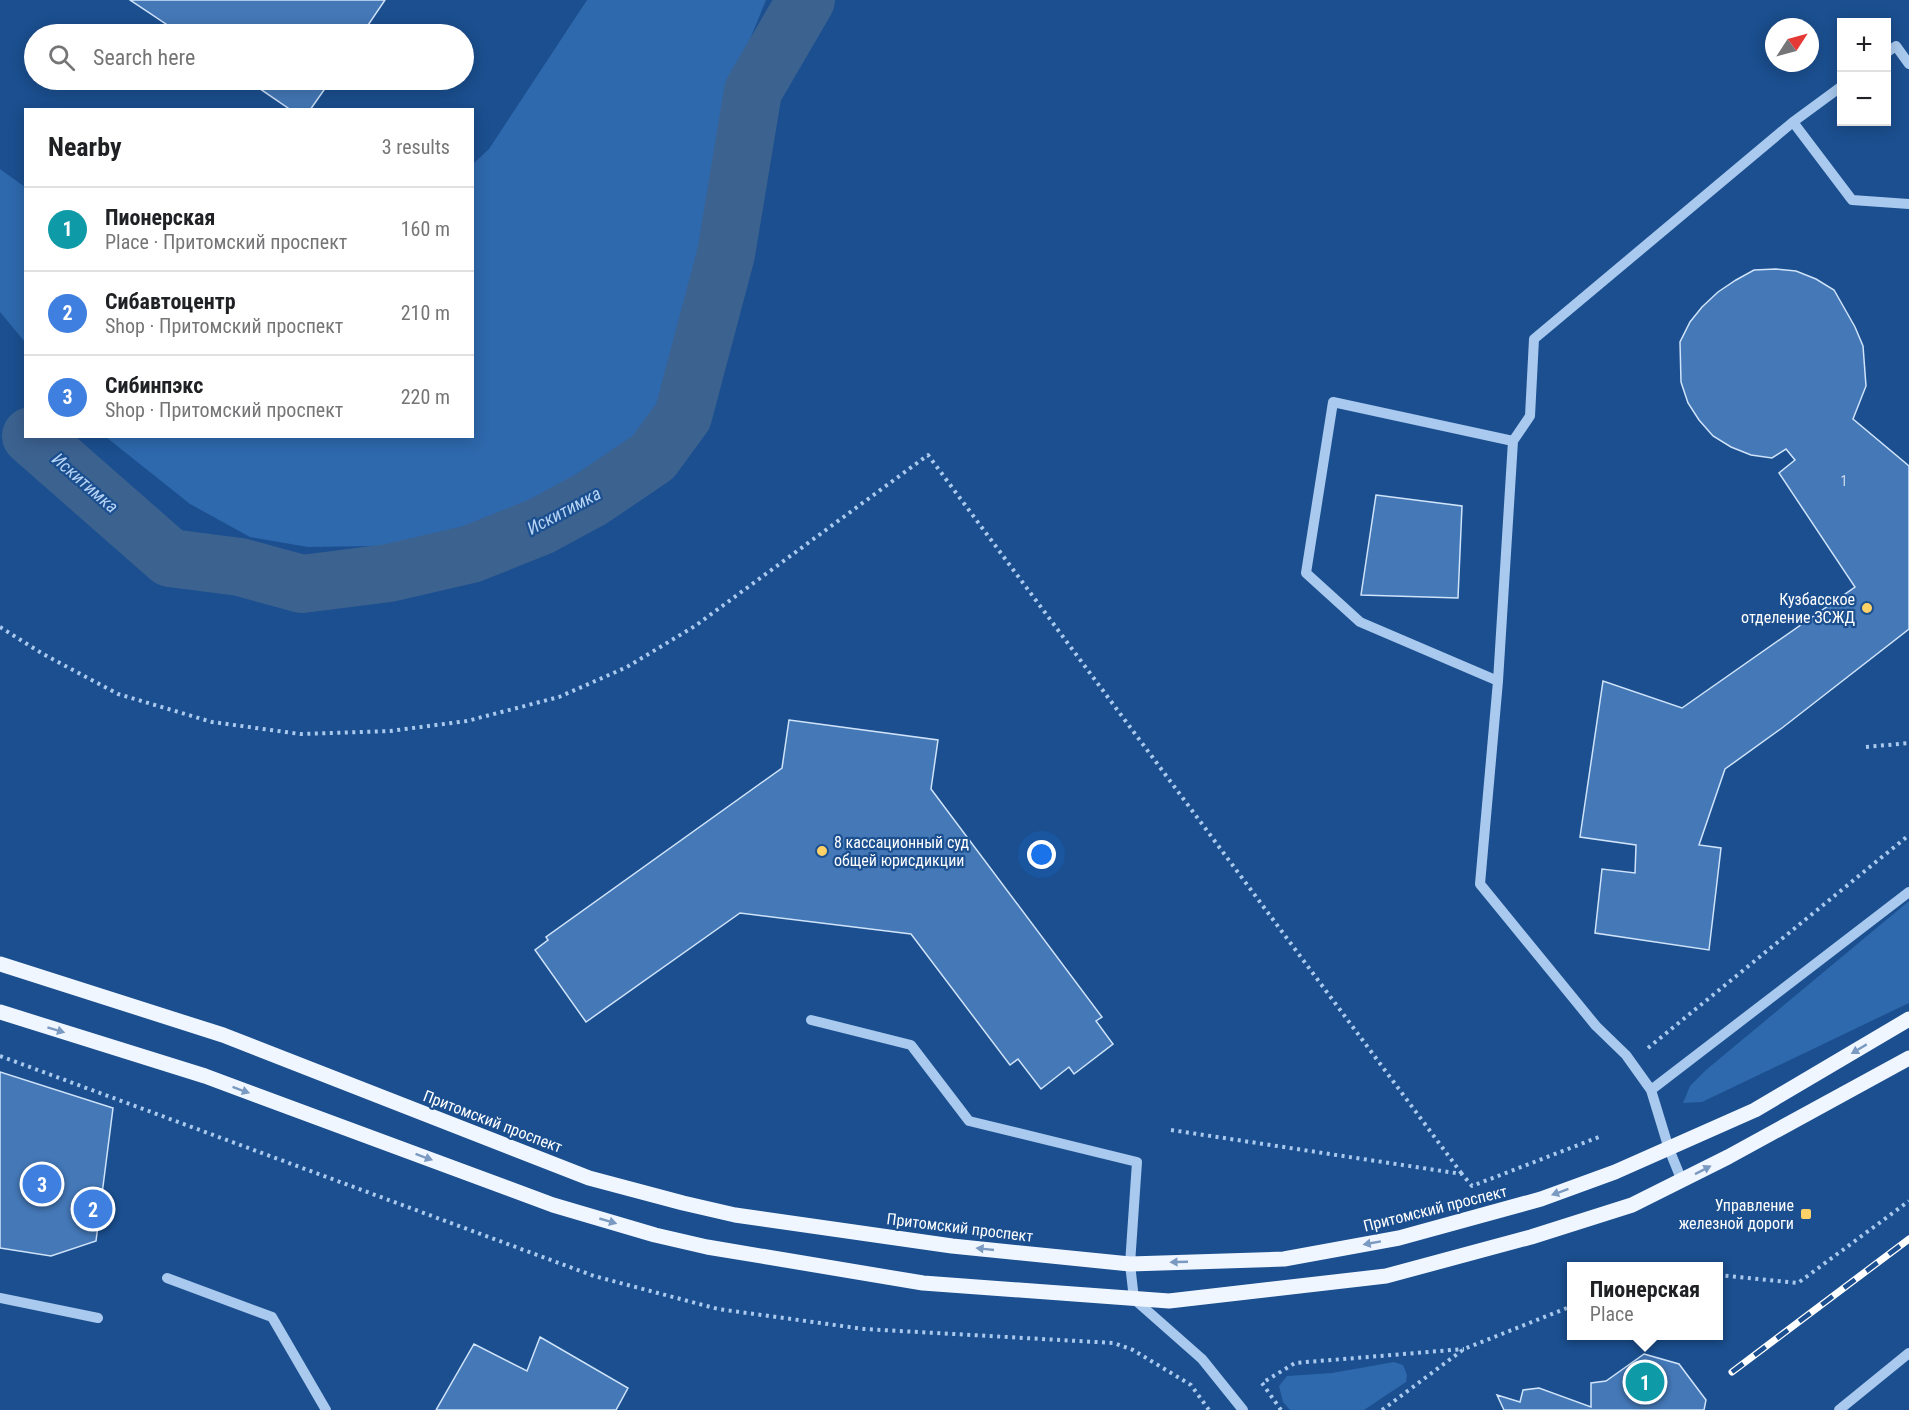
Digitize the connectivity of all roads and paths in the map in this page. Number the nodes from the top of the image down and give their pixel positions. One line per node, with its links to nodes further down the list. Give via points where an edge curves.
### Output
1 (1891, 50): 2 (street, via 1896,46)
2 (1909, 64)
3 (1837, 90): 4 (street)
4 (1793, 122): 5 (street, via 1852,200); 6 (street, via 1534,339 1530,416)
5 (1909, 204)
6 (1513, 441): 8 (street); 8 (street, via 1333,402 1306,573 1360,622)
7 (0, 627): 24 (path, via 118,694 212,722 300,734 390,731 467,721 559,697 627,667 695,626 928,455)
8 (1498, 681): 19 (street, via 1480,885 1596,1026)
9 (1909, 743): 10 (path)
10 (1866, 747)
11 (1909, 835): 19 (path)
12 (1909, 892): 20 (street)
13 (0, 964): 27 (main road, Притомский проспект, one-way to 13, via 952,1246 735,1215 683,1203 589,1178 223,1035)
14 (0, 1012): 31 (main road, one-way to 31, via 205,1076 554,1205 655,1235 923,1283)
15 (1909, 1019): 23 (main road, Притомский проспект, one-way to 23, via 1755,1110)
16 (811, 1020): 27 (street, via 911,1045 969,1121 1137,1162)
17 (0, 1056): 37 (path, via 594,1276 718,1309 864,1329 1114,1343 1191,1385)
18 (1909, 1058): 25 (main road, one-way to 18)
19 (1632, 1062): 20 (street)
20 (1651, 1090): 23 (street)
21 (1171, 1130): 24 (path)
22 (1599, 1137): 24 (path, via 1472,1186)
23 (1669, 1149): 25 (street); 27 (main road, Притомский проспект, one-way to 27, via 1541,1199 1399,1238 1284,1259)
24 (1462, 1174)
25 (1682, 1181): 31 (main road, via 1609,1212 1386,1275 1169,1301)
26 (1909, 1201): 28 (path, via 1798,1283)
27 (1130, 1264): 31 (street)
28 (1723, 1275)
29 (168, 1278): 36 (street, via 272,1317)
30 (0, 1298): 33 (street)
31 (1134, 1299): 38 (street, via 1202,1359)
32 (1567, 1308): 34 (path)
33 (98, 1318)
34 (1464, 1348): 39 (path, via 1295,1363 1262,1383); 40 (path)
35 (1909, 1353): 41 (street)
36 (326, 1410)
37 (1209, 1410)
38 (1243, 1410)
39 (1281, 1410)
40 (1382, 1410)
41 (1839, 1410)

